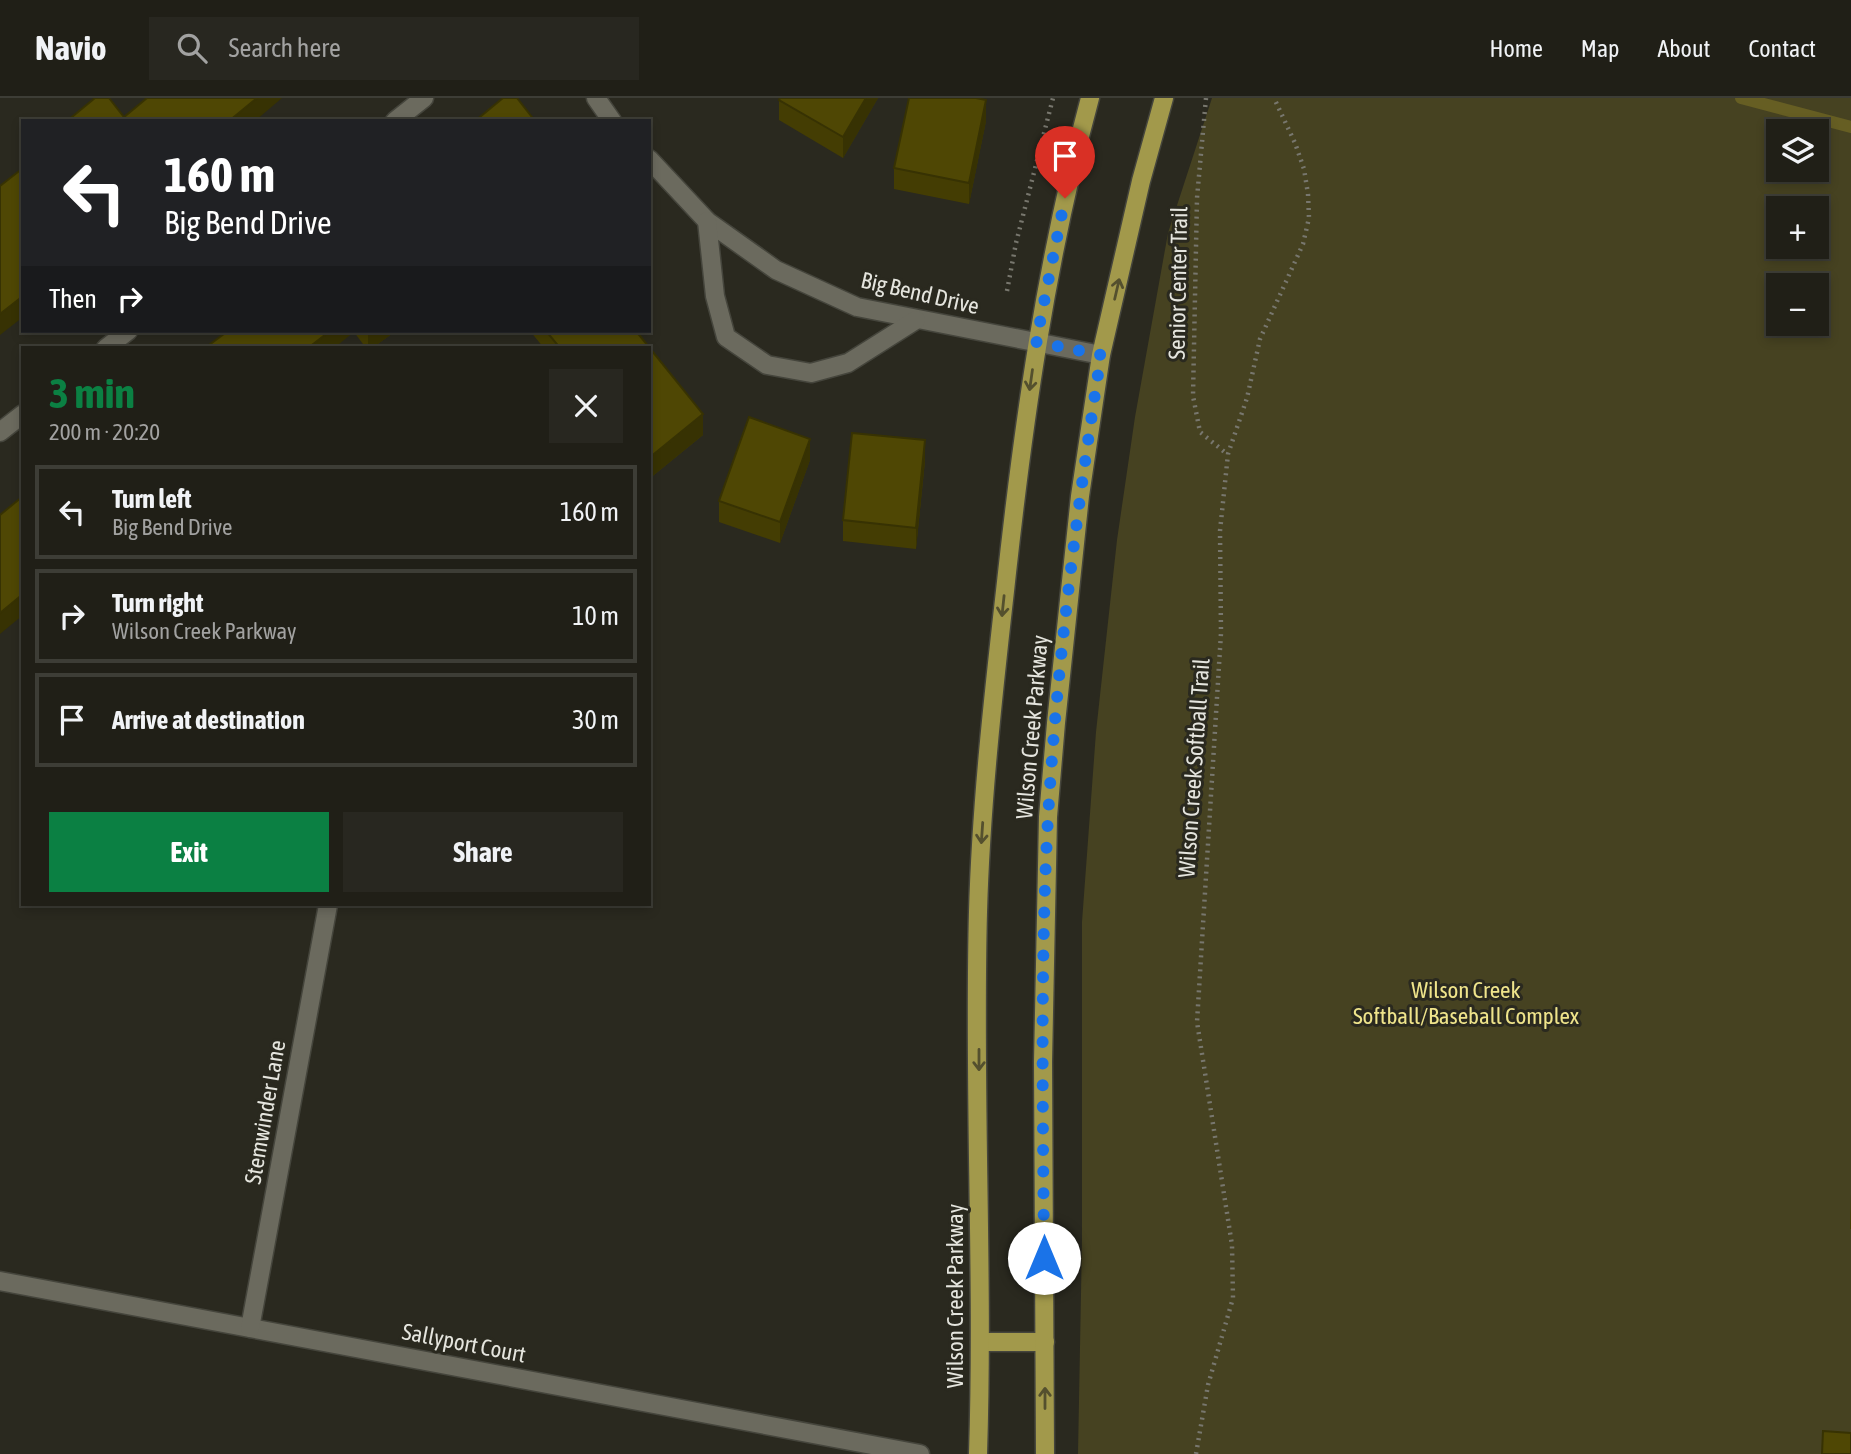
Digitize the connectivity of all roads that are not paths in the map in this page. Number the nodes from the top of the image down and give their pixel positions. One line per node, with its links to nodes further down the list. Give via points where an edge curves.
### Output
1 (424, 98): 5 (street)
2 (596, 98): 6 (street)
3 (1090, 98): 11 (main road, Wilson Creek Parkway, via 1069,174)
4 (1164, 98): 13 (main road, Wilson Creek Parkway, one-way to 4)
5 (398, 119)
6 (611, 119)
7 (651, 161): 8 (street, Big Bend Drive)
8 (707, 221): 9 (street, Big Bend Drive, via 776,271 857,307); 9 (street, via 715,296 726,337 767,365 811,373 848,363)
9 (916, 320): 11 (street, Big Bend Drive)
10 (125, 333): 12 (street)
11 (1036, 342): 13 (street, Big Bend Drive); 19 (main road, Wilson Creek Parkway, one-way to 19, via 1017,472 982,837 978,914)
12 (109, 346)
13 (1101, 355): 20 (main road, Wilson Creek Parkway, via 1069,586 1048,817 1042,1062)
14 (21, 416): 15 (street)
15 (0, 432)
16 (328, 906): 18 (street, Stemwinder Lane)
17 (0, 1281): 18 (street, Sallyport Court)
18 (250, 1328): 21 (street, Sallyport Court)
19 (980, 1342): 20 (main road); 22 (main road, Wilson Creek Parkway)
20 (1045, 1342): 23 (main road, Wilson Creek Parkway, one-way to 20)
21 (920, 1454)
22 (978, 1454)
23 (1045, 1454)

